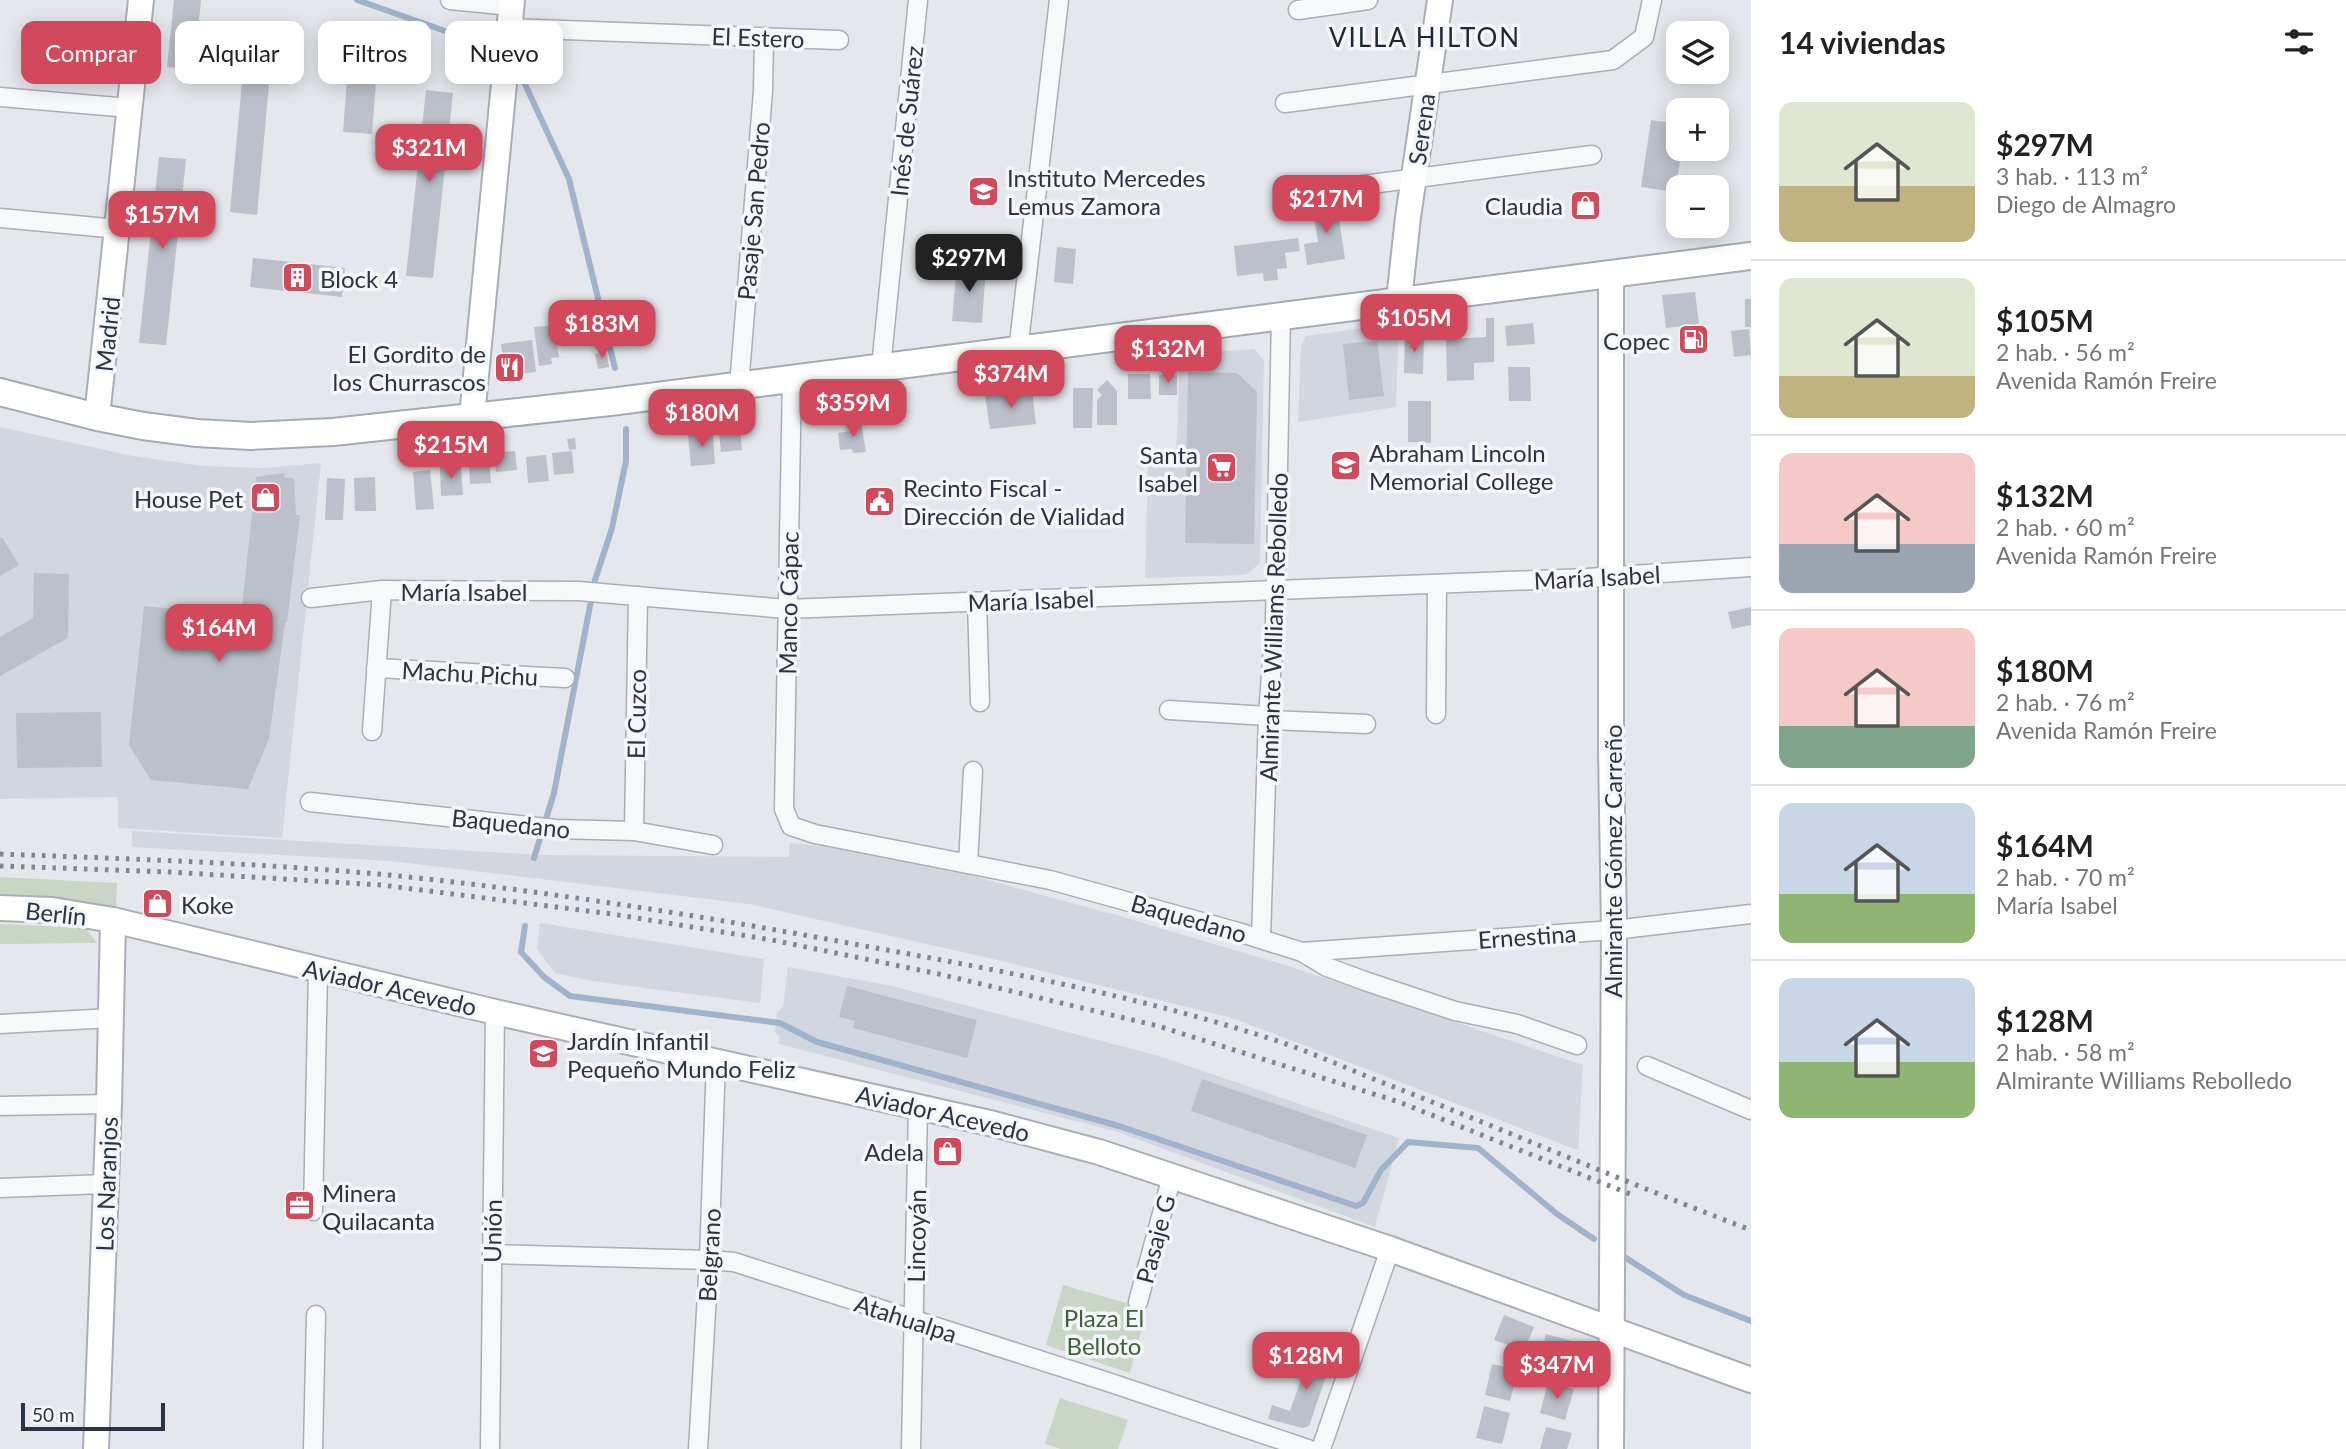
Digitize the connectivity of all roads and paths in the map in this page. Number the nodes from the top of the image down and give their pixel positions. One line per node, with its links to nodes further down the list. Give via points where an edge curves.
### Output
1 (141, 0): 15 (main road, Madrid)
2 (450, 0): 9 (street, El Estero)
3 (918, 0): 26 (street, Inés de Suárez)
4 (1059, 0): 25 (street)
5 (1368, 0): 8 (street)
6 (1440, 0): 12 (main road, Serena)
7 (1652, 0): 12 (street, via 1644,37 1613,60)
8 (1298, 10)
9 (511, 11): 10 (street, El Estero); 31 (main road)
10 (764, 37): 11 (street, El Estero); 28 (street, Pasaje San Pedro)
11 (839, 40)
12 (1427, 85): 14 (street); 17 (main road, Serena)
13 (0, 97): 15 (street)
14 (1285, 103)
15 (128, 108): 20 (main road, Madrid)
16 (1592, 155): 17 (street)
17 (1413, 180): 18 (street); 23 (main road, Serena)
18 (1295, 194)
19 (0, 218): 20 (street)
20 (118, 229): 30 (main road, Madrid)
21 (1751, 256): 22 (main road)
22 (1611, 274): 23 (main road); 33 (main road, Almirante Gómez Carreño)
23 (1399, 300): 24 (main road)
24 (1281, 317): 25 (main road); 36 (street, Almirante Williams Rebolledo)
25 (1018, 351): 26 (main road)
26 (880, 367): 27 (main road)
27 (792, 379): 28 (main road); 40 (street, Manco Cápac)
28 (739, 386): 31 (main road)
29 (0, 392): 30 (main road)
30 (97, 417): 31 (main road, via 251,436)
31 (472, 417)
32 (1751, 567): 33 (street, María Isabel)
33 (1611, 577): 34 (street, María Isabel); 58 (main road, Almirante Gómez Carreño)
34 (1437, 584): 36 (street, María Isabel); 45 (street)
35 (382, 590): 37 (street, María Isabel, via 579,591); 38 (street, María Isabel); 41 (street)
36 (1276, 590): 39 (street, María Isabel); 46 (street, Almirante Williams Rebolledo)
37 (638, 596): 40 (street, María Isabel); 52 (street, El Cuzco)
38 (311, 598)
39 (977, 602): 40 (street, María Isabel); 43 (street)
40 (787, 609): 51 (street, Manco Cápac, via 784,809)
41 (376, 668): 42 (street, Machu Pichu); 48 (street)
42 (565, 678)
43 (980, 702)
44 (1169, 710): 46 (street)
45 (1436, 714)
46 (1268, 718): 47 (street); 59 (street, Almirante Williams Rebolledo)
47 (1366, 724)
48 (372, 732)
49 (972, 771): 54 (street)
50 (310, 802): 52 (street, Baquedano, via 556,829)
51 (791, 826): 54 (street, Baquedano)
52 (635, 831): 53 (street, Baquedano)
53 (713, 845)
54 (968, 864): 59 (street, Baquedano, via 1050,880)
55 (0, 908): 57 (main road, Berlín, via 52,909)
56 (1751, 914): 58 (street, Ernestina)
57 (113, 919): 61 (main road, Aviador Acevedo); 63 (main road, Los Naranjos)
58 (1614, 930): 60 (street, Ernestina); 82 (main road, Almirante Gómez Carreño)
59 (1261, 938): 60 (street, Baquedano)
60 (1302, 952): 65 (street, Baquedano, via 1365,981)
61 (318, 971): 62 (main road, Aviador Acevedo); 75 (street)
62 (495, 1012): 66 (main road, Aviador Acevedo); 77 (street, Unión)
63 (111, 1018): 64 (street); 68 (main road, Los Naranjos)
64 (0, 1024)
65 (1577, 1045)
66 (716, 1060): 70 (main road, Aviador Acevedo); 78 (street, Belgrano)
67 (1647, 1066): 71 (street)
68 (109, 1104): 69 (street); 73 (main road, Los Naranjos)
69 (0, 1105)
70 (918, 1106): 72 (main road, Aviador Acevedo); 81 (street, Lincoyán)
71 (1751, 1110)
72 (1172, 1175): 76 (main road, Aviador Acevedo); 79 (street, Pasaje G)
73 (105, 1184): 74 (street); 84 (main road, Los Naranjos)
74 (0, 1188)
75 (313, 1211)
76 (1390, 1249): 82 (main road, Aviador Acevedo); 90 (street)
77 (492, 1254): 78 (street, Atahualpa); 86 (street, Unión)
78 (709, 1260): 81 (street, Atahualpa, via 734,1262); 87 (street, Belgrano)
79 (1138, 1302)
80 (316, 1315): 85 (street)
81 (915, 1321): 88 (street, Lincoyán); 89 (street, Atahualpa)
82 (1612, 1328): 83 (main road, Aviador Acevedo); 91 (main road, Almirante Gómez Carreño)
83 (1751, 1380)
84 (96, 1449)
85 (313, 1449)
86 (490, 1449)
87 (698, 1449)
88 (911, 1449)
89 (1308, 1449)
90 (1321, 1449)
91 (1611, 1449)

